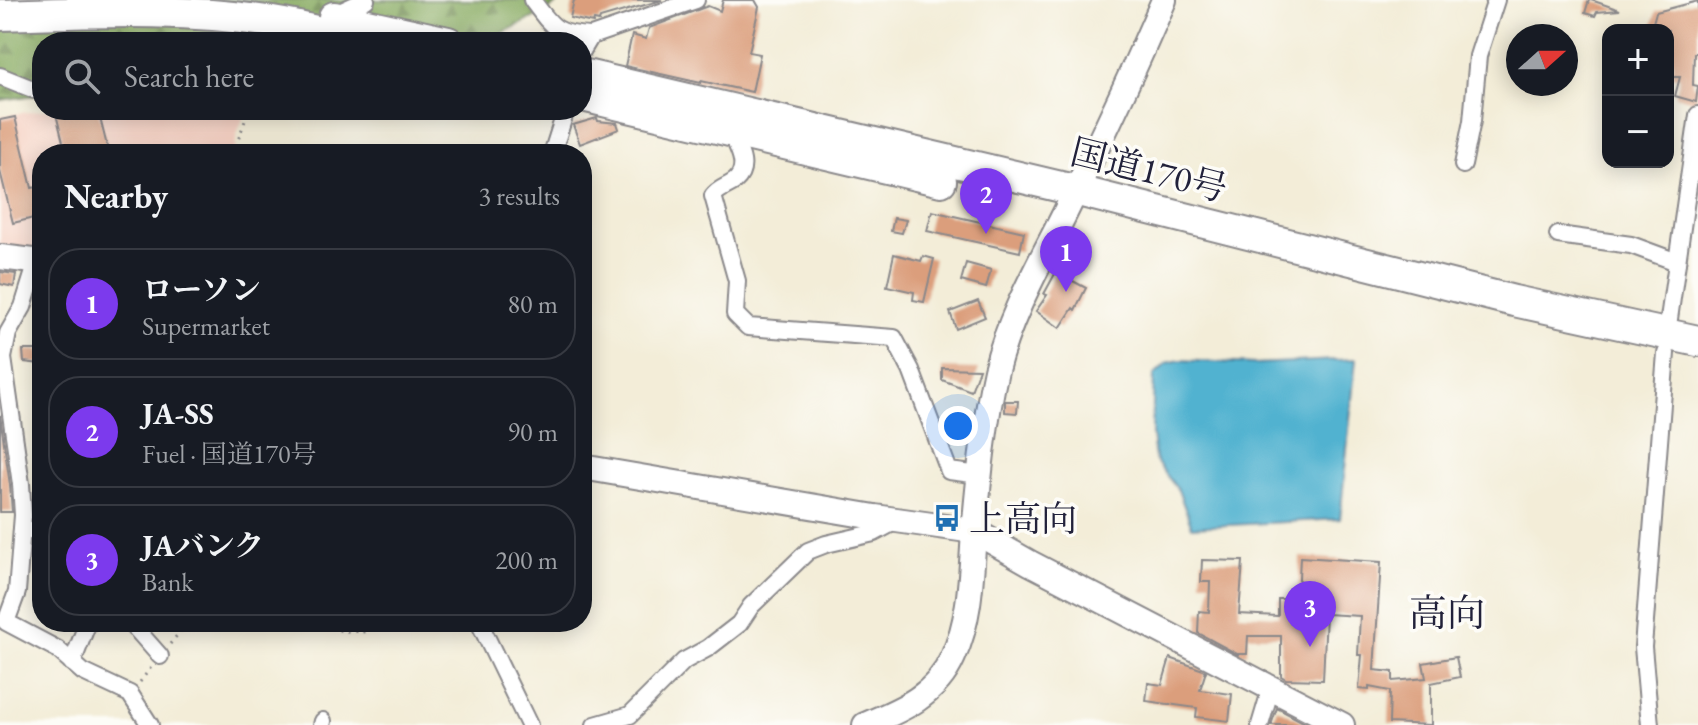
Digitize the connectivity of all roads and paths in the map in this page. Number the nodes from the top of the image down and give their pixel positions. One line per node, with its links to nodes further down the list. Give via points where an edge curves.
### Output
1 (213, 0): 9 (highway)
2 (366, 0): 9 (street)
3 (532, 0): 14 (street, via 548,25)
4 (696, 0): 7 (street)
5 (1164, 0): 27 (street, via 1118,108)
6 (1496, 0): 26 (street, via 1478,56)
7 (673, 3): 15 (street)
8 (0, 15): 10 (highway, via 203,16)
9 (329, 16): 13 (highway)
10 (299, 28): 11 (street); 12 (highway)
11 (292, 32)
12 (317, 32)
13 (402, 32)
14 (560, 32)
15 (592, 36)
16 (0, 76): 18 (street)
17 (592, 77): 27 (highway, 国道170号)
18 (32, 89)
19 (592, 98): 23 (highway, 国道170号)
20 (1698, 115): 31 (street)
21 (245, 120): 24 (path)
22 (563, 120): 25 (street)
23 (731, 132): 27 (highway, 国道170号); 37 (street, via 743,160 742,172 713,196 737,281 735,314 748,327 894,338 949,471)
24 (238, 144)
25 (555, 144)
26 (1463, 165)
27 (1070, 200): 34 (highway, 国道170号, via 1514,301); 37 (street, via 1012,321 994,380)
28 (1558, 235): 31 (street, via 1631,245)
29 (0, 257): 30 (street)
30 (32, 261)
31 (1677, 262): 34 (street)
32 (32, 282): 39 (street, via 8,333 3,358 21,484)
33 (1698, 341): 34 (highway, 国道170号)
34 (1667, 343): 35 (highway, 国道170号); 49 (street, via 1643,647)
35 (1698, 360)
36 (592, 469): 38 (street)
37 (980, 475): 41 (street)
38 (898, 520): 41 (street); 52 (street, via 874,533 808,551 739,624 684,661 630,715)
39 (22, 530): 40 (street); 46 (street, via 17,592 6,622)
40 (32, 530)
41 (974, 531): 47 (street); 53 (street, via 969,600 946,672 922,698)
42 (84, 632): 46 (street)
43 (139, 632): 45 (street)
44 (484, 632): 51 (street)
45 (160, 656)
46 (72, 663): 50 (street, via 130,694)
47 (1271, 688): 48 (street); 54 (street)
48 (1327, 722)
49 (1653, 723)
50 (150, 725)
51 (529, 725)
52 (595, 725)
53 (865, 725)
54 (1260, 725)

